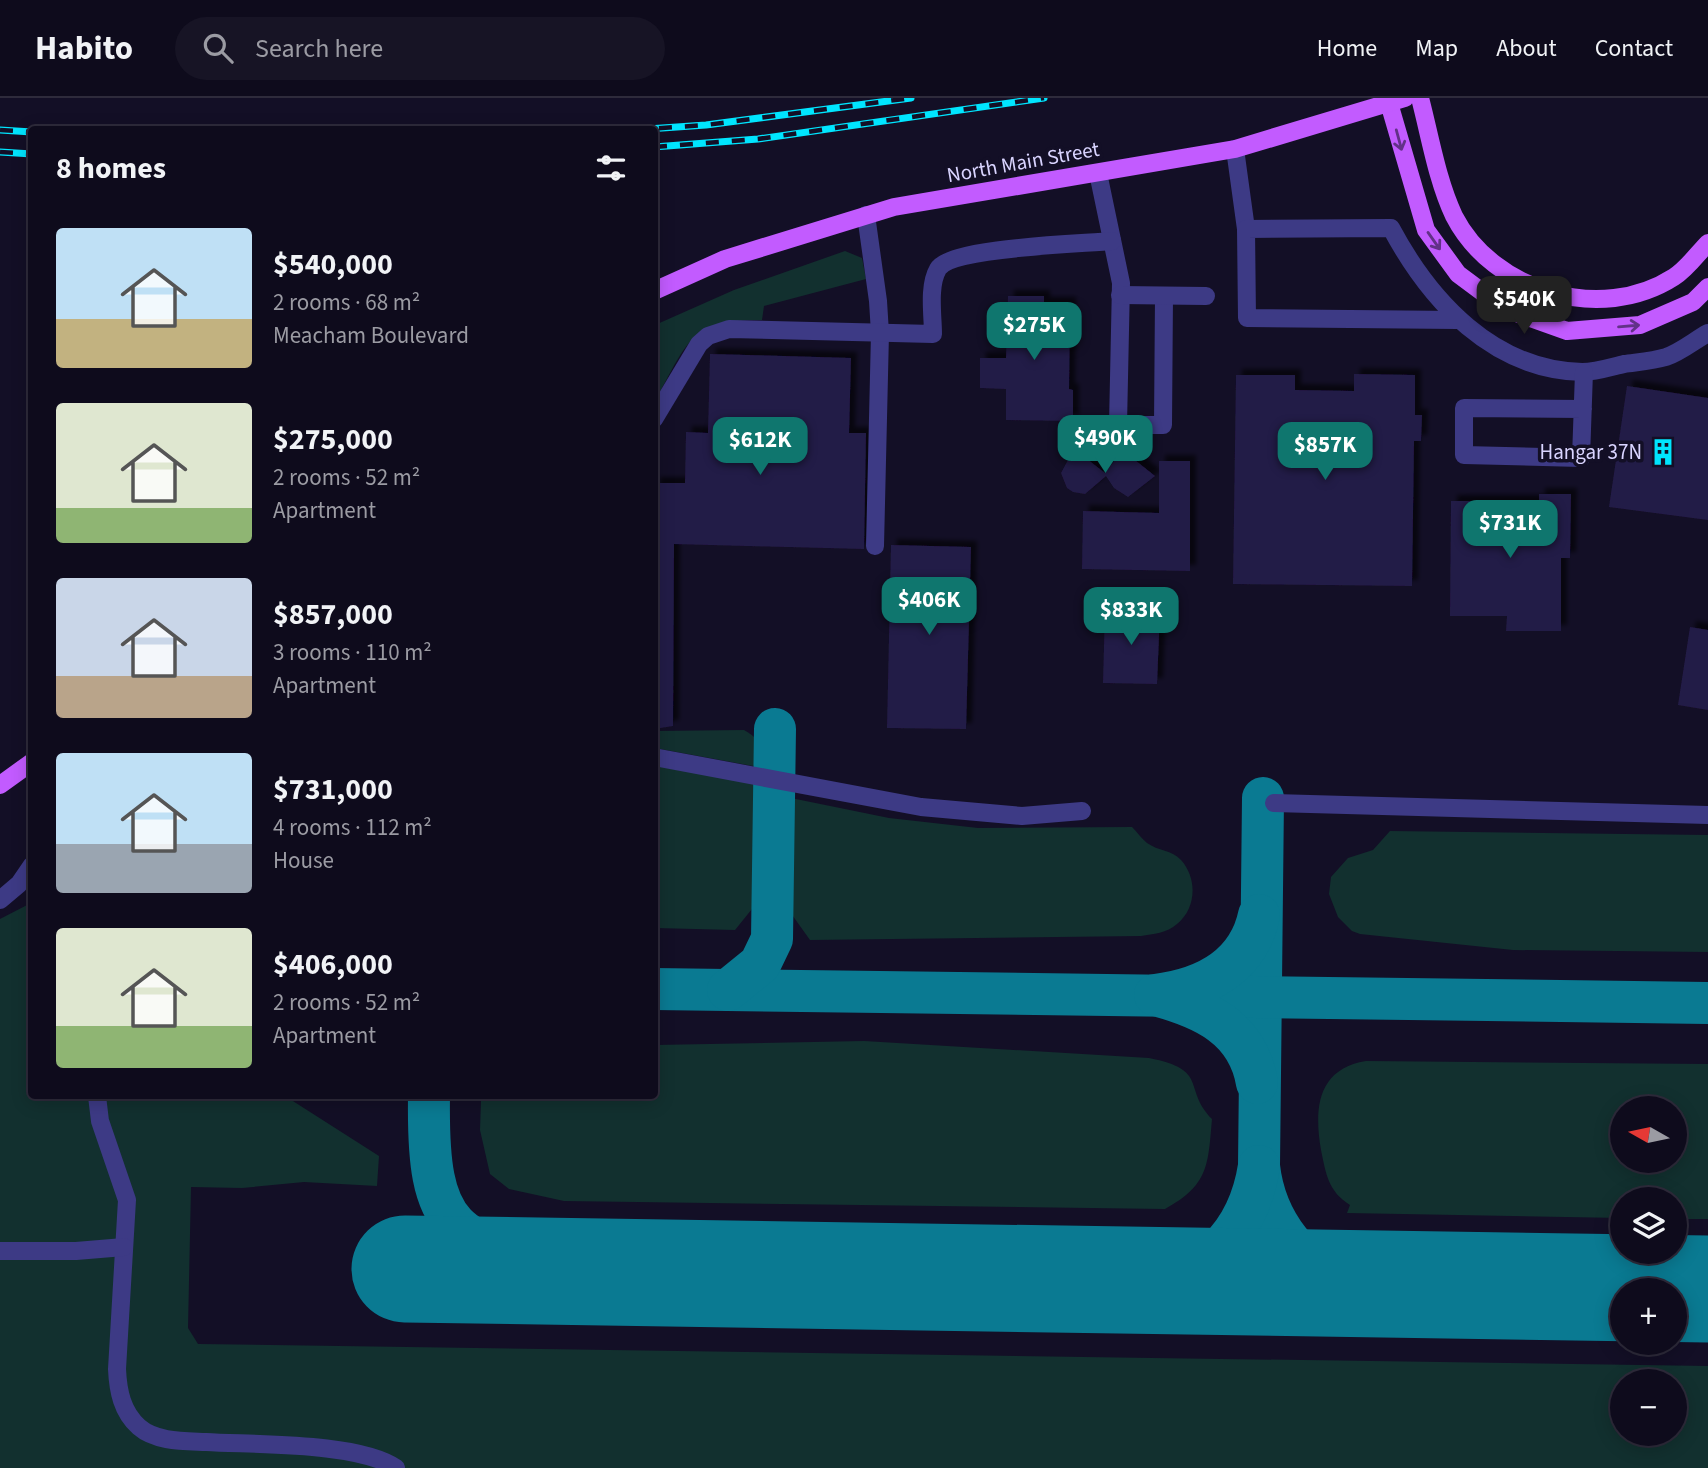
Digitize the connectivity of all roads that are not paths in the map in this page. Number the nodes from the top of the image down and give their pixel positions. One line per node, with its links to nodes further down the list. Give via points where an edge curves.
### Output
1 (1420, 98): 8 (main road, via 1454,216 1480,252 1519,281 1571,300 1632,295 1675,276)
2 (1397, 100): 3 (main road, North Main Street); 9 (main road, one-way to 9, via 1426,230 1458,274 1505,309 1567,331 1640,325 1693,302)
3 (1235, 149): 4 (main road, North Main Street); 6 (lane)
4 (1098, 173): 5 (main road, North Main Street); 7 (lane)
5 (866, 215): 10 (main road, North Main Street, via 725,259); 15 (lane)
6 (1246, 229): 14 (lane, via 1391,228 1408,258); 14 (lane, via 1247,318)
7 (1112, 241): 11 (lane); 15 (lane, via 986,251 949,259 935,274 933,334)
8 (1708, 243)
9 (1708, 287)
10 (658, 289)
11 (1120, 295): 12 (lane); 12 (lane, via 1118,425 1163,425)
12 (1164, 296): 13 (lane)
13 (1206, 296)
14 (1457, 320): 17 (lane, via 1486,343 1517,357)
15 (880, 333): 19 (lane, via 729,329 708,336 693,352); 20 (lane)
16 (1708, 333): 17 (lane, via 1667,357)
17 (1584, 372): 18 (lane)
18 (1583, 409): 18 (lane, via 1464,408 1464,455 1581,458)
19 (658, 412)
20 (874, 546)
21 (658, 758): 25 (lane, via 922,807 1022,816)
22 (28, 764): 23 (main road)
23 (2, 779)
24 (1274, 803): 26 (lane)
25 (1082, 811)
26 (1708, 815)
27 (28, 870): 28 (lane)
28 (0, 900)
29 (97, 1099): 30 (lane, via 100,1121 127,1200)
30 (124, 1247): 31 (lane); 32 (lane, via 118,1386 126,1413 140,1428 177,1441 346,1451)
31 (0, 1251)
32 (396, 1468)

